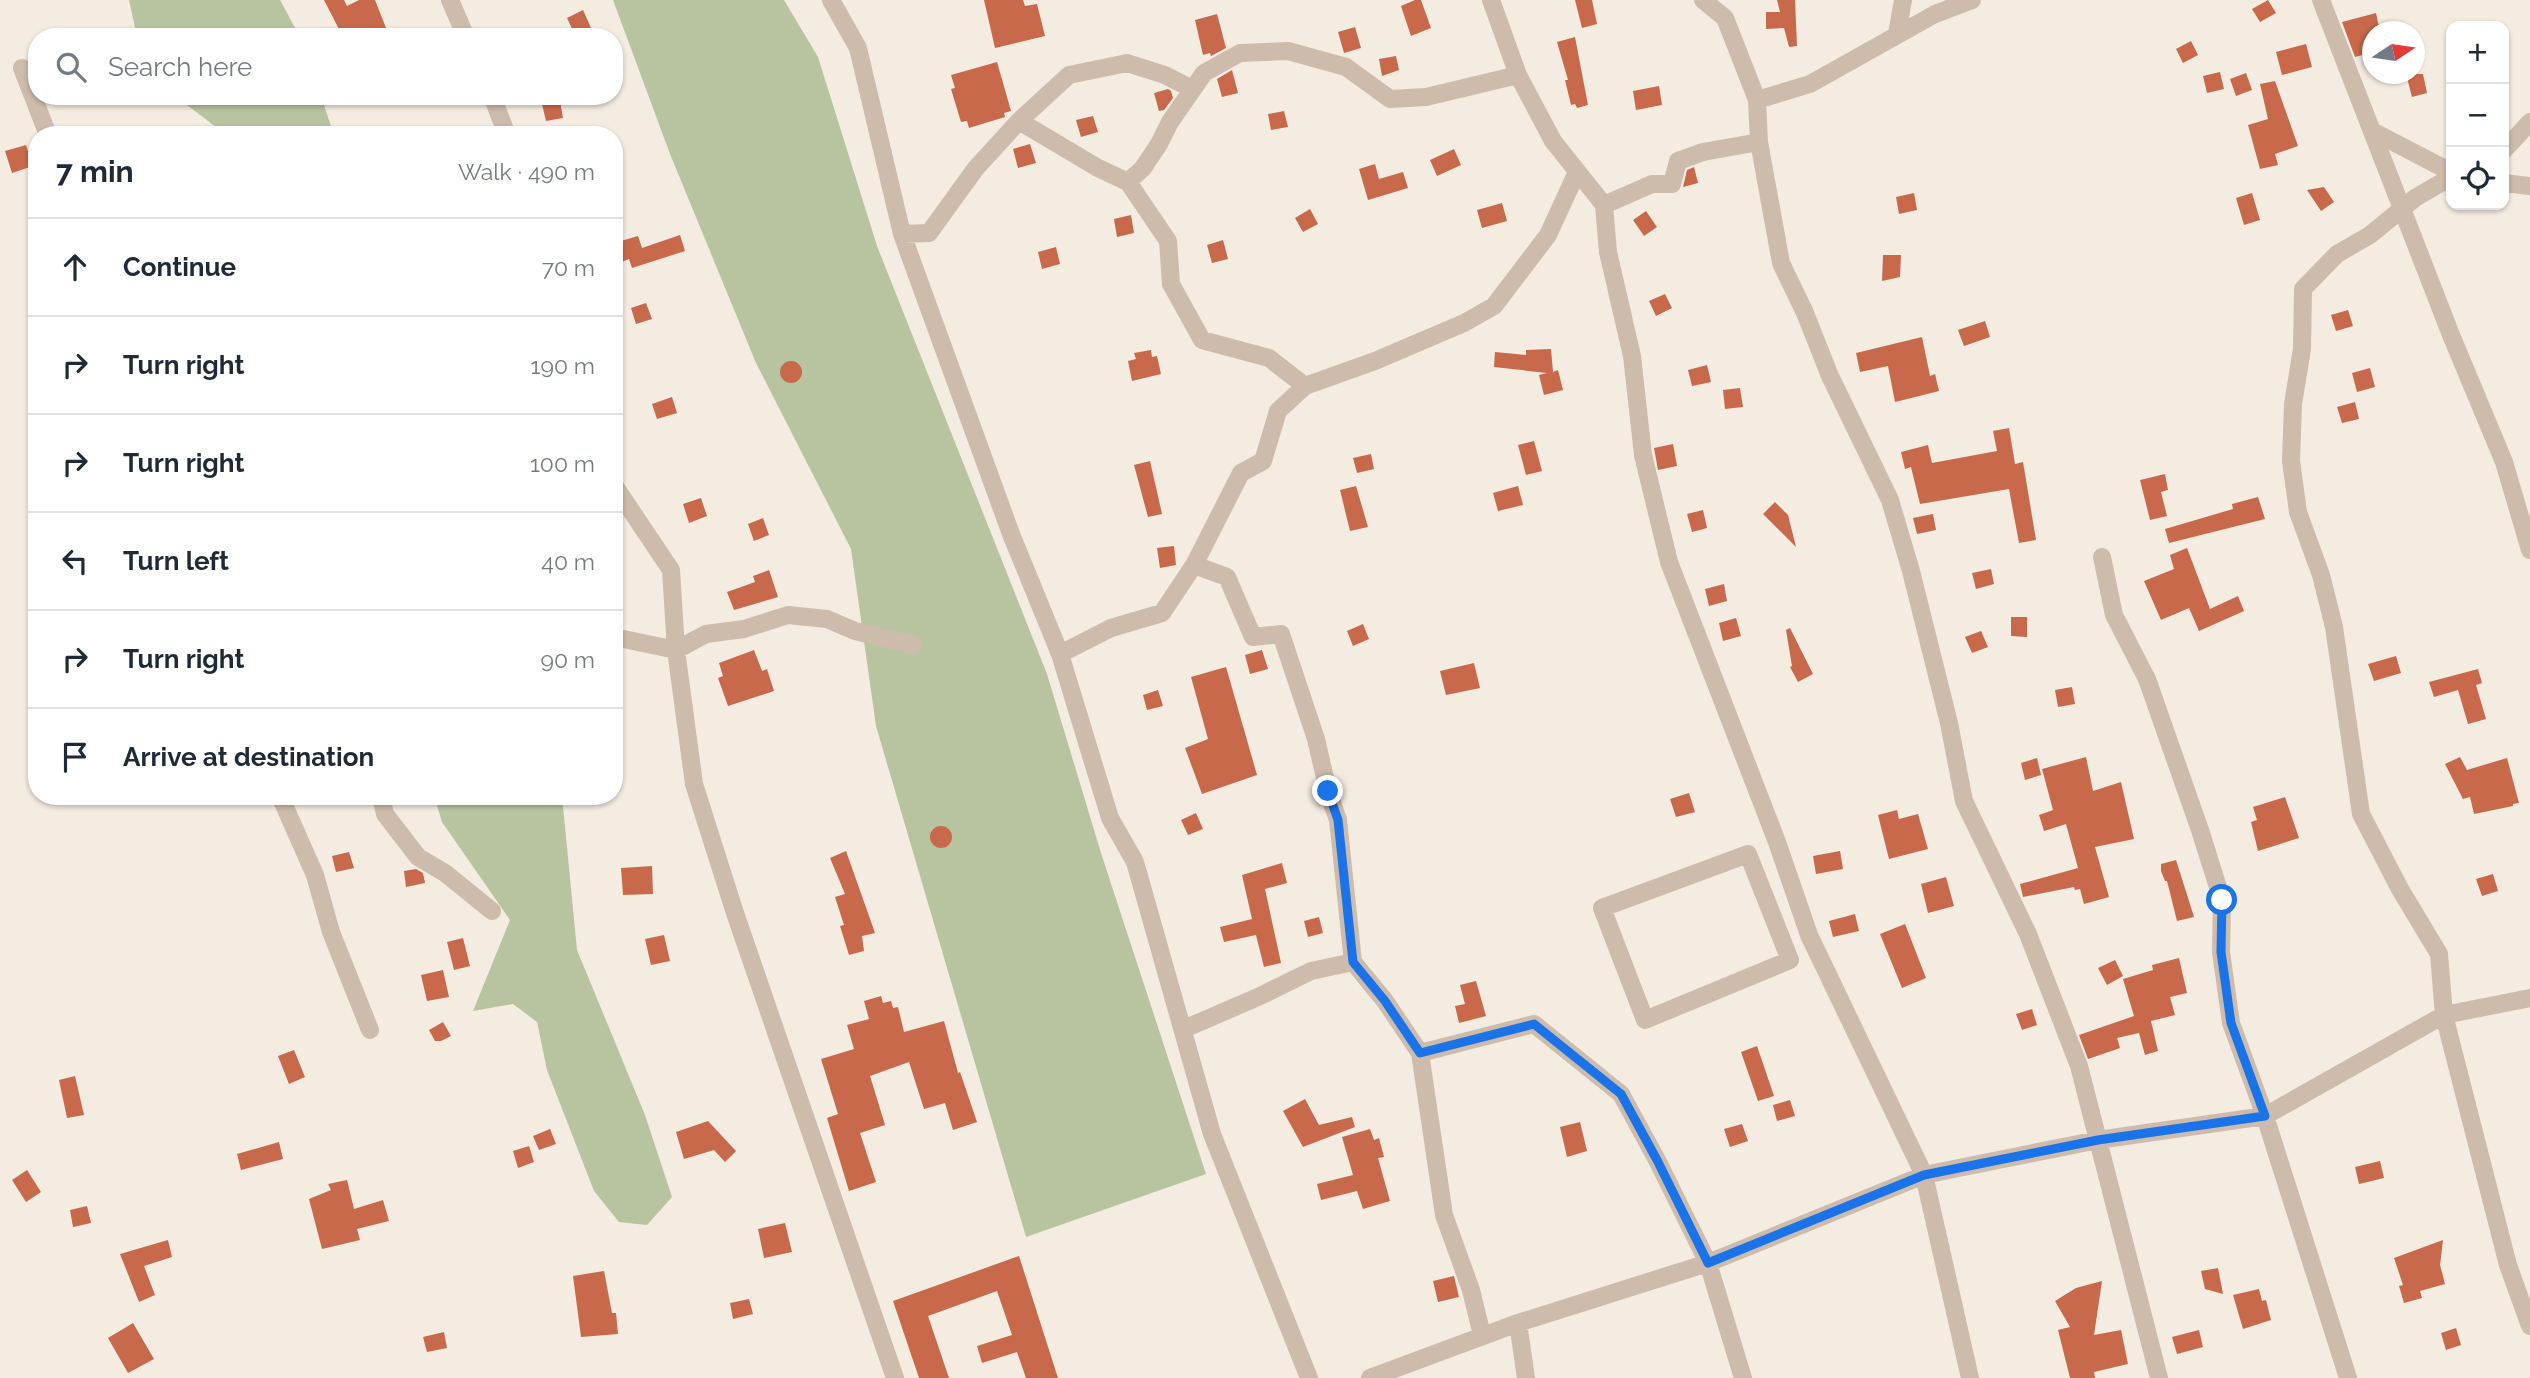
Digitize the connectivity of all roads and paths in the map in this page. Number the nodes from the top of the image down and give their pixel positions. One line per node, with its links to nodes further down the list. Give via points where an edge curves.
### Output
1 (450, 0): 8 (street)
2 (831, 0): 32 (street, via 858,48)
3 (1491, 0): 11 (street)
4 (1703, 0): 14 (street, via 1725,18)
5 (1903, 0): 9 (street)
6 (1972, 0): 9 (street)
7 (2321, 0): 21 (street)
8 (462, 28)
9 (1897, 34): 14 (street, via 1810,83)
10 (22, 68): 12 (street)
11 (1518, 75): 13 (street, via 1426,97 1390,99 1346,66 1288,51 1240,54 1204,73); 25 (street, via 1553,141)
12 (28, 83)
13 (1192, 89): 17 (street, via 1127,63 1069,75); 27 (street, via 1143,167)
14 (1757, 100): 22 (street)
15 (36, 105): 19 (street)
16 (495, 105): 20 (street)
17 (1019, 121): 27 (street); 32 (street, via 976,168 929,233)
18 (2530, 122): 23 (street)
19 (45, 126)
20 (504, 126)
21 (2372, 131): 24 (street); 31 (street)
22 (1759, 142): 30 (street, via 1678,161 1672,184 1651,184); 53 (street, via 1781,263 1890,500 1949,723 1964,802 2028,934 2079,1066)
23 (2507, 147)
24 (2446, 171)
25 (1577, 172): 30 (street); 33 (street, via 1548,235 1494,306 1375,362)
26 (2446, 177): 31 (street)
27 (1128, 182): 33 (street, via 1168,241 1171,284 1202,340 1269,358)
28 (2509, 184): 29 (street)
29 (2530, 186)
30 (1604, 205): 54 (street, via 1608,253 1632,356 1643,456 1669,562 1809,935)
31 (2402, 209): 35 (street, via 2504,462); 48 (street, via 2337,254 2303,289 2291,461 2298,512 2334,627 2361,814 2439,954)
32 (902, 234): 41 (street, via 1011,534)
33 (1305, 386): 37 (street, via 1278,411 1263,461 1241,473)
34 (623, 498): 40 (street, via 671,570)
35 (2530, 550)
36 (2102, 557): 52 (street, via 2114,615 2147,679 2222,900 2221,952 2231,1023)
37 (1194, 565): 41 (street, via 1162,613 1111,628); 46 (street, via 1227,577 1252,637 1281,634 1338,820)
38 (623, 639): 40 (street)
39 (913, 645): 40 (street, via 827,619 788,615 744,629 706,634)
40 (676, 650): 59 (street, via 694,784)
41 (1060, 654): 49 (street, via 1110,818 1135,862)
42 (284, 805): 50 (street, via 315,874 331,932)
43 (383, 805): 45 (street, via 418,857)
44 (1748, 853): 44 (street, via 1790,961 1645,1020 1602,908)
45 (492, 911)
46 (1353, 962): 49 (street, via 1311,971); 51 (street)
47 (2530, 998): 48 (street)
48 (2444, 1015): 52 (street); 57 (street, via 2508,1265)
49 (1184, 1029): 60 (street, via 1212,1134)
50 (370, 1030)
51 (1420, 1053): 55 (street, via 1534,1024 1621,1094); 58 (street, via 1444,1215)
52 (2265, 1116): 53 (street); 66 (street)
53 (2098, 1140): 54 (street); 65 (street)
54 (1924, 1175): 55 (street); 64 (street)
55 (1708, 1263): 56 (street); 63 (street)
56 (1518, 1323): 58 (street); 62 (street)
57 (2530, 1326)
58 (1482, 1335): 61 (street)
59 (895, 1378)
60 (1309, 1378)
61 (1370, 1378)
62 (1527, 1378)
63 (1743, 1378)
64 (1970, 1378)
65 (2159, 1378)
66 (2348, 1378)

